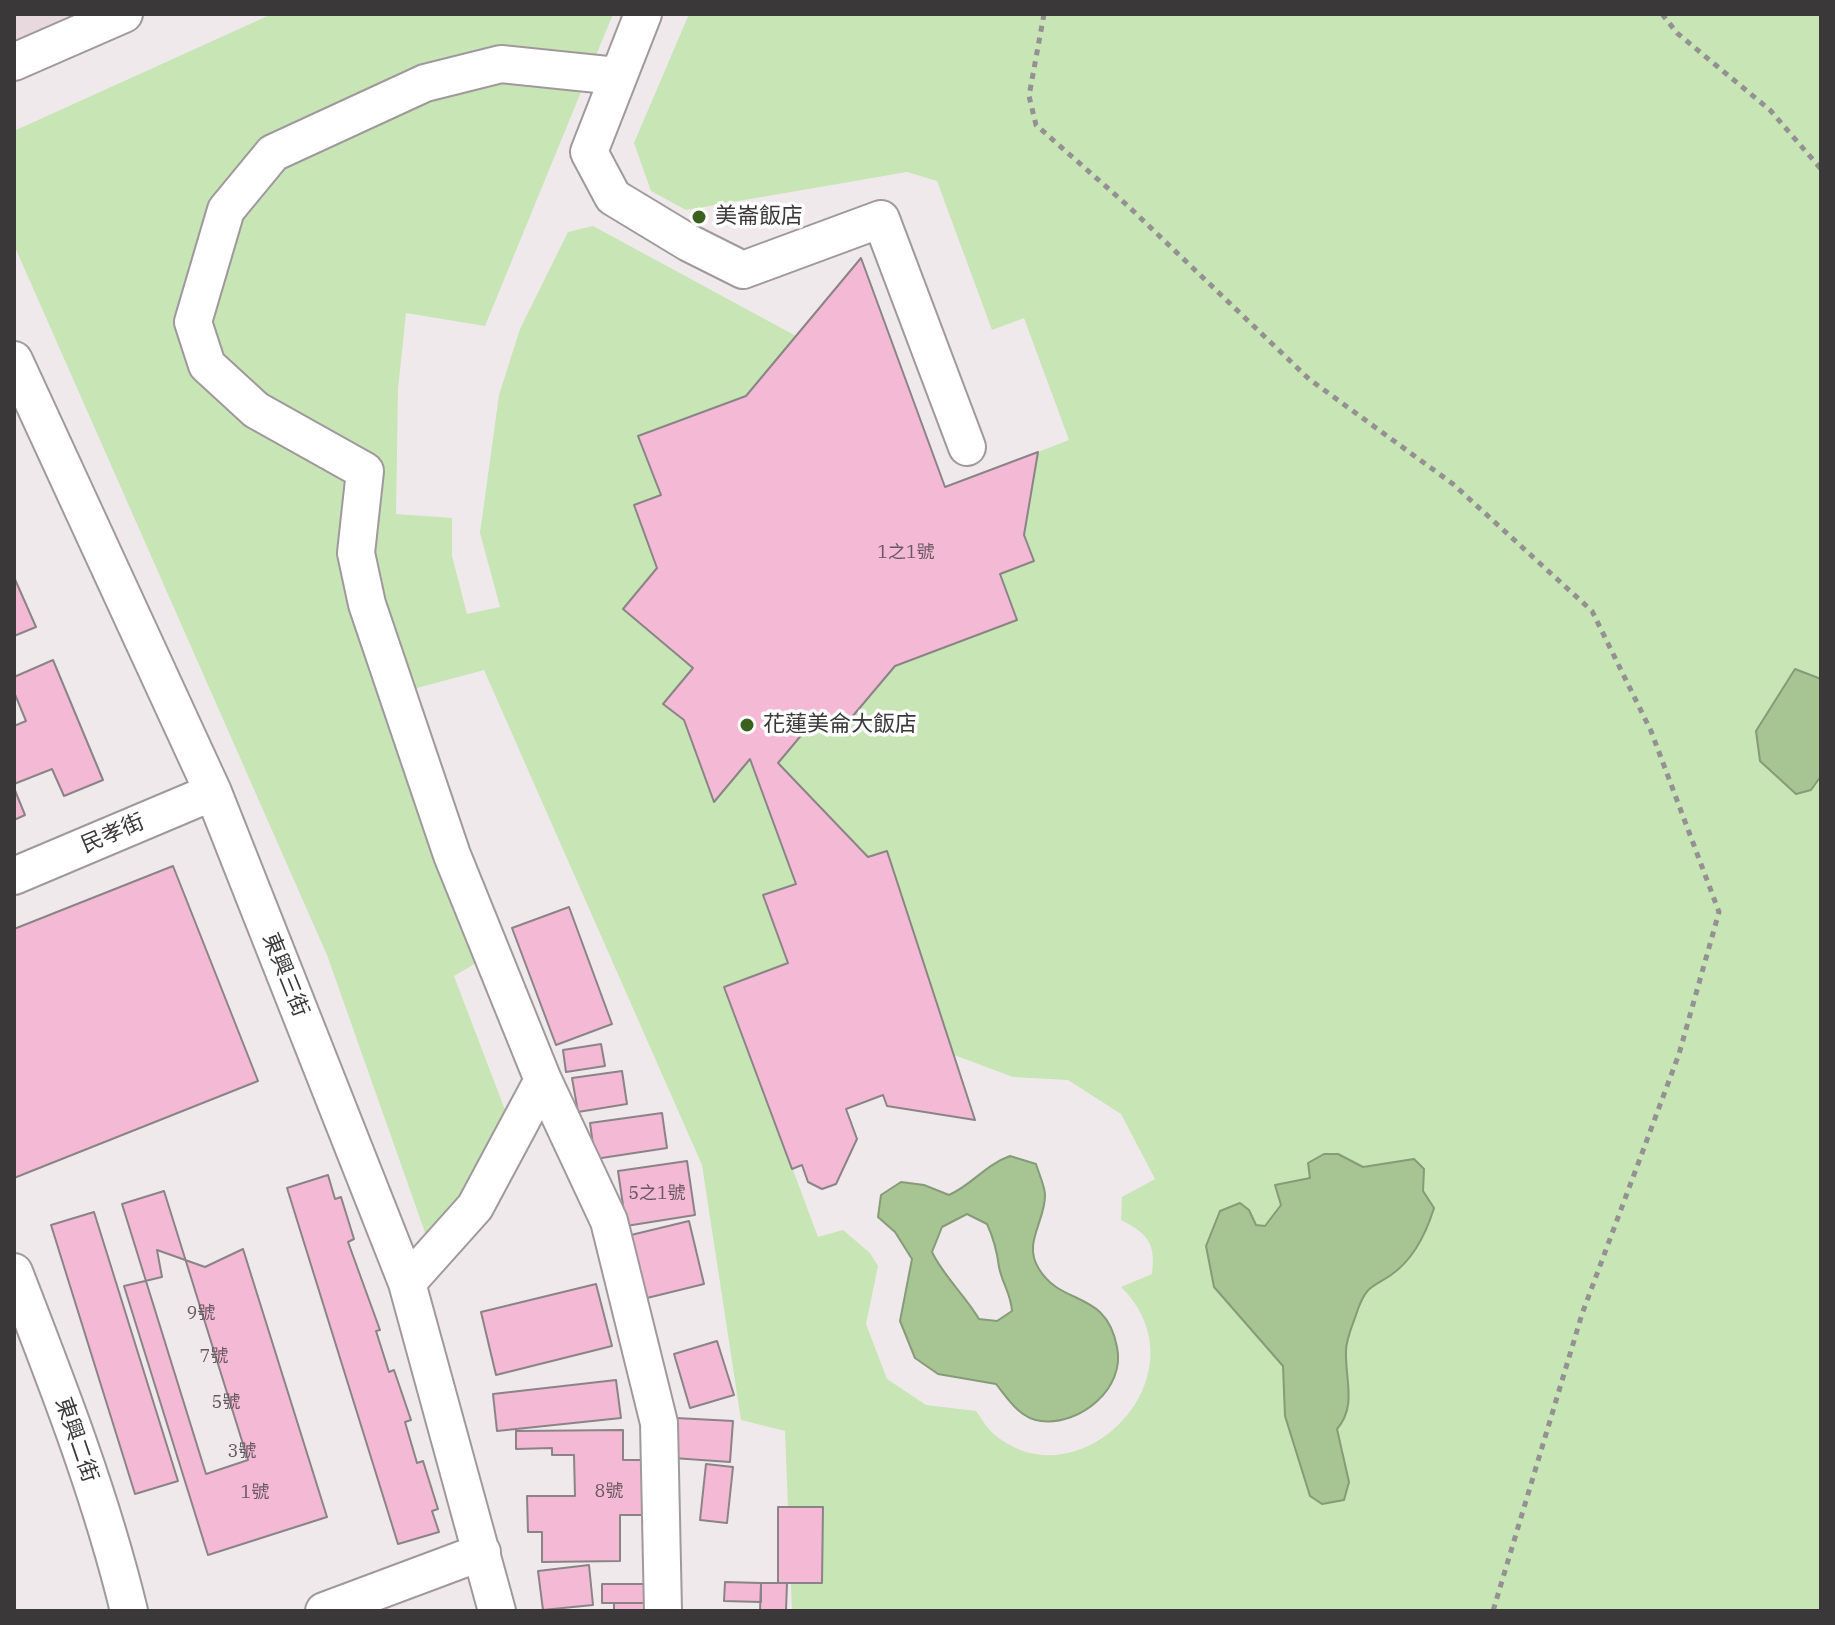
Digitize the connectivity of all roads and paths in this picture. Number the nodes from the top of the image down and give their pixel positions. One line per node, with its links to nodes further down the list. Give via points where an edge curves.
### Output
1 (124, 14): 5 (street)
2 (643, 14): 6 (street)
3 (1044, 14): 20 (path, via 1029,96 1036,125 1309,379 1453,484 1592,611 1651,731 1719,912 1679,1054 1582,1314)
4 (1662, 14): 7 (path, via 1677,33 1770,110)
5 (14, 62)
6 (617, 76): 9 (street, via 589,152 613,197 689,243 743,270 881,219); 12 (street, via 501,64 425,83 273,153 226,210 193,322 207,365 256,410 365,471 356,553 367,604 452,855)
7 (1821, 169)
8 (14, 360): 10 (street, 東興三街)
9 (967, 447)
10 (213, 792): 11 (street, 民孝街); 14 (street, 東興三街)
11 (14, 876)
12 (543, 1080): 14 (street, via 475,1207); 19 (street, via 609,1221 659,1423)
13 (14, 1272): 16 (street, 東興二街, via 118,1565)
14 (407, 1283): 15 (street, 東興三街)
15 (482, 1552): 17 (street); 18 (street, 東興三街)
16 (129, 1611)
17 (324, 1611)
18 (497, 1611)
19 (663, 1611)
20 (1493, 1611)

